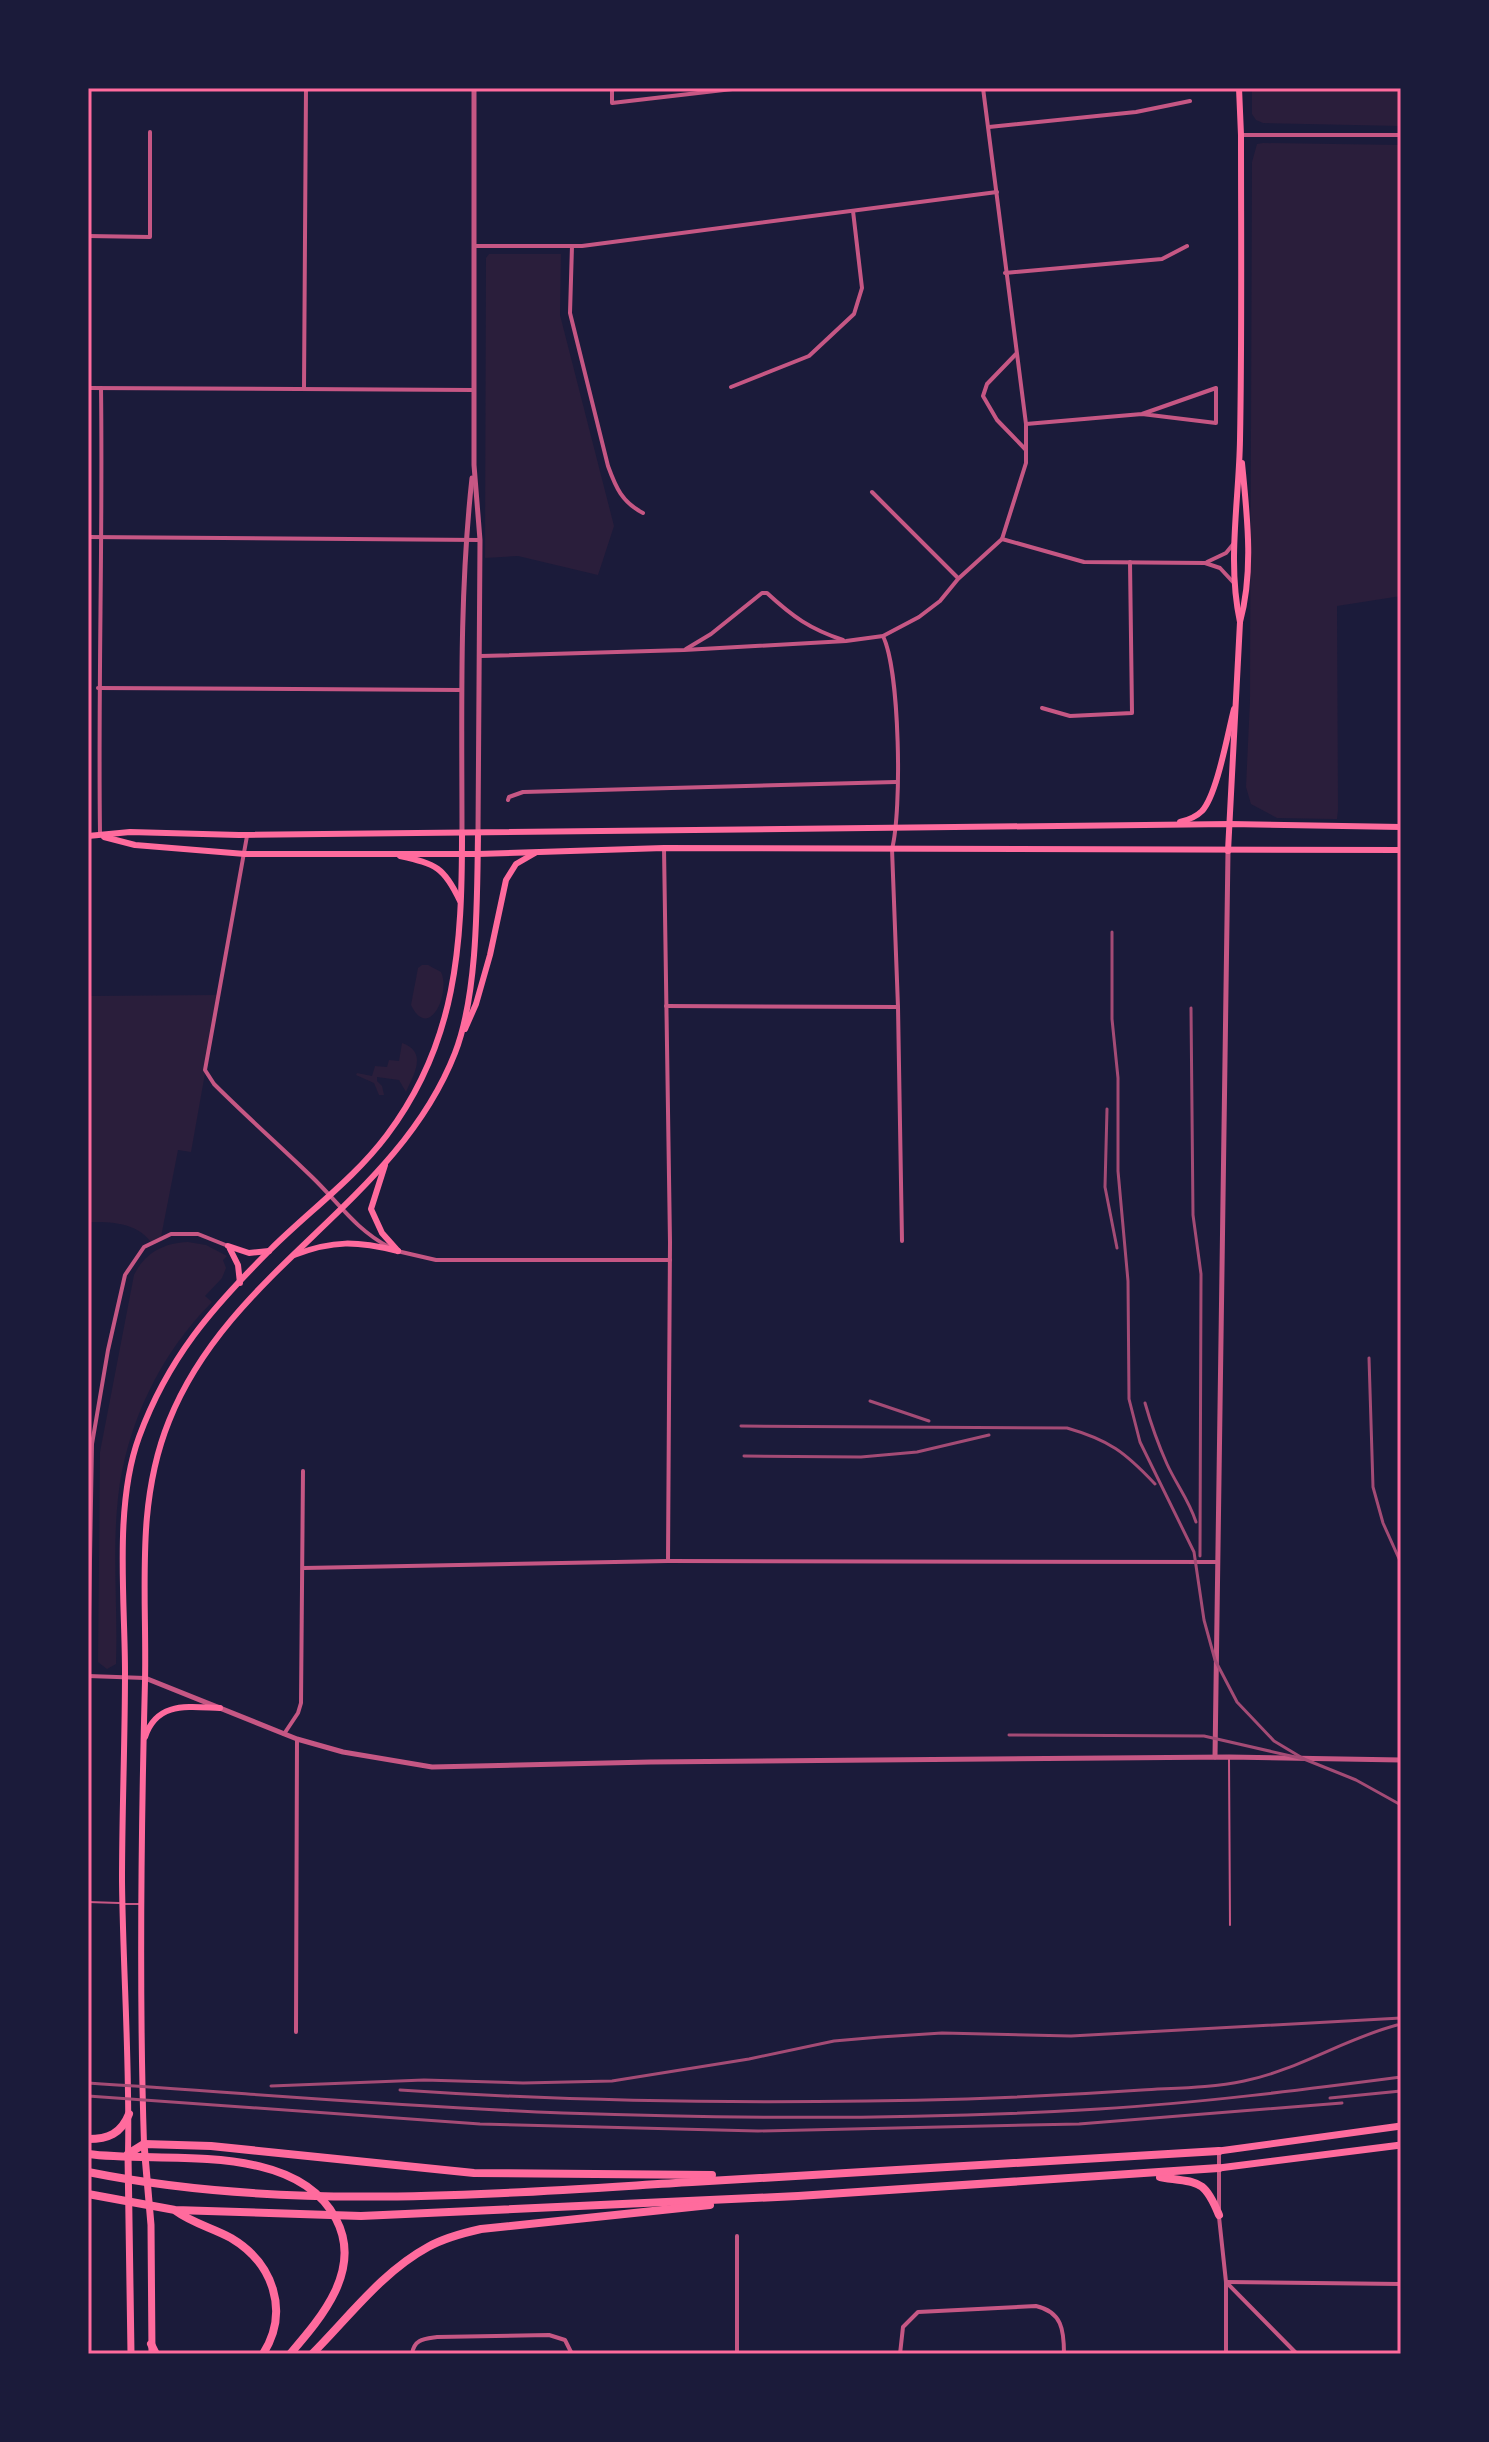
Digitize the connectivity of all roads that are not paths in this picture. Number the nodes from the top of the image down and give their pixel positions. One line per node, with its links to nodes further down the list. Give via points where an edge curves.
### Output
1 (306, 88): 23 (street)
2 (474, 88): 15 (street)
3 (612, 88): 4 (street, via 612,103)
4 (741, 88)
5 (983, 88): 8 (street)
6 (1239, 88): 10 (main road)
7 (1190, 101): 8 (street)
8 (989, 127): 12 (street)
9 (150, 132): 14 (street, via 150,237)
10 (1241, 135): 11 (street); 27 (main road)
11 (1401, 135)
12 (997, 192): 13 (street); 18 (street)
13 (853, 211): 16 (street); 20 (street, via 862,288 854,314 809,356)
14 (88, 236)
15 (474, 246): 16 (street); 24 (street)
16 (572, 246): 31 (street, via 570,313 608,466 623,499)
17 (1187, 246): 18 (street, via 1162,259)
18 (1005, 273): 19 (street)
19 (1016, 354): 26 (street); 28 (street, via 987,384 983,396)
20 (731, 387)
21 (88, 388): 22 (street)
22 (101, 388): 23 (street); 33 (street)
23 (304, 389): 24 (street)
24 (473, 390): 29 (street)
25 (1142, 414): 25 (street, via 1216,423 1216,388 1201,393); 26 (street)
26 (1026, 424): 28 (street)
27 (1240, 444): 37 (main road); 42 (main road, via 1247,521 1246,599)
28 (1026, 450): 35 (street)
29 (474, 465): 34 (street); 36 (street)
30 (872, 492): 40 (street)
31 (643, 513)
32 (88, 537): 33 (street)
33 (103, 537): 34 (street); 47 (street)
34 (466, 539): 36 (street); 48 (street)
35 (1002, 539): 38 (street, via 1084,562); 40 (street)
36 (480, 540): 46 (street)
37 (1235, 541): 39 (street, via 1226,553); 41 (main road)
38 (1130, 562): 39 (street); 50 (street, via 1132,713 1070,716)
39 (1205, 563): 41 (street, via 1220,568)
40 (958, 579): 43 (street, via 930,609)
41 (1234, 584): 42 (main road)
42 (1240, 622): 49 (main road)
43 (883, 636): 44 (street); 51 (street, via 891,659)
44 (846, 641): 45 (street); 45 (street, via 815,631 762,593)
45 (684, 650): 46 (street)
46 (481, 656): 58 (street)
47 (98, 688): 48 (street); 61 (street)
48 (461, 690): 57 (street)
49 (1238, 694): 53 (main road); 54 (main road, via 1205,808)
50 (1042, 708)
51 (896, 782): 52 (street, via 523,792); 56 (street)
52 (508, 800)
53 (1230, 824): 54 (main road); 55 (main road); 65 (main road)
54 (1170, 825): 56 (main road)
55 (1401, 827)
56 (897, 828): 58 (main road); 63 (street)
57 (462, 834): 58 (main road); 59 (main road); 69 (main road)
58 (478, 834): 70 (main road)
59 (247, 835): 61 (main road); 67 (street)
60 (88, 836): 61 (main road)
61 (100, 836): 67 (main road, via 135,845)
62 (664, 848): 63 (main road); 66 (main road); 72 (street)
63 (892, 849): 65 (main road); 73 (street)
64 (1401, 850): 65 (main road)
65 (1228, 851): 87 (street)
66 (538, 852): 70 (main road); 74 (main road, via 516,864 506,880 480,989)
67 (245, 854): 68 (main road); 76 (street, via 205,1070)
68 (388, 854): 69 (main road); 71 (main road, via 447,875)
69 (462, 854): 70 (main road); 71 (main road)
70 (478, 854): 74 (main road, via 471,977)
71 (462, 905): 76 (main road, via 454,985 425,1069 387,1135)
72 (666, 1006): 73 (street); 83 (street)
73 (898, 1007): 78 (street)
74 (460, 1040): 75 (main road, via 423,1115)
75 (386, 1162): 77 (main road); 81 (main road, via 371,1209)
76 (329, 1196): 77 (street); 80 (main road)
77 (341, 1210): 81 (street, via 374,1239); 82 (main road)
78 (902, 1241)
79 (228, 1246): 80 (main road, via 249,1253); 84 (main road, via 237,1260); 89 (street, via 198,1234 161,1237 144,1247 125,1275 92,1444)
80 (269, 1251): 84 (main road)
81 (398, 1251): 82 (main road, via 345,1242); 83 (street, via 436,1260)
82 (290, 1257): 91 (main road, via 209,1346 182,1391 162,1440 148,1492 144,1535)
83 (670, 1260): 86 (street)
84 (240, 1284): 90 (main road, via 179,1354 137,1442 125,1518)
85 (303, 1471): 88 (street)
86 (668, 1561): 87 (street); 88 (street)
87 (1217, 1562): 97 (street)
88 (304, 1568): 93 (street, via 301,1703)
89 (88, 1676): 90 (street)
90 (125, 1678): 91 (street); 100 (main road)
91 (145, 1678): 92 (street); 95 (main road)
92 (220, 1708): 93 (street); 95 (main road, via 169,1710 152,1721)
93 (284, 1734): 94 (street)
94 (297, 1739): 97 (street, via 432,1767); 103 (street)
95 (142, 1744): 101 (main road)
96 (1229, 1757): 97 (street); 98 (street); 102 (lane)
97 (1215, 1758)
98 (1401, 1760)
99 (88, 1902): 100 (lane)
100 (123, 1904): 101 (lane); 104 (main road)
101 (141, 1904): 107 (main road)
102 (1230, 1925)
103 (296, 2032)
104 (129, 2114): 106 (highway, via 116,2133); 110 (main road)
105 (1401, 2126): 109 (main road)
106 (88, 2139)
107 (144, 2144): 110 (highway); 114 (highway, via 258,2149 474,2173); 123 (main road, via 151,2225)
108 (1401, 2145): 112 (main road)
109 (1219, 2151): 112 (street); 114 (highway)
110 (128, 2154): 124 (main road)
111 (92, 2155): 127 (highway, via 232,2162 274,2169 309,2186 332,2211 345,2248 330,2303)
112 (1219, 2168): 115 (highway); 119 (street)
113 (91, 2173): 114 (highway, via 277,2196 347,2198)
114 (796, 2175)
115 (1148, 2175): 117 (highway); 119 (highway, via 1200,2184 1211,2194)
116 (91, 2194): 118 (highway)
117 (798, 2196): 118 (highway, via 361,2216); 128 (highway, via 452,2236 395,2269)
118 (175, 2210): 126 (highway, via 248,2250 269,2278 278,2307 273,2336)
119 (1219, 2215): 121 (street)
120 (737, 2236): 131 (street)
121 (1226, 2282): 122 (street); 134 (street); 135 (street)
122 (1401, 2284)
123 (151, 2344): 125 (highway)
124 (131, 2354)
125 (154, 2354)
126 (263, 2354)
127 (290, 2354)
128 (312, 2354)
129 (412, 2354): 130 (street, via 414,2344 425,2339 493,2336 557,2337 565,2340)
130 (572, 2354)
131 (737, 2354)
132 (900, 2354): 133 (street, via 903,2327 922,2311 1036,2306 1058,2318)
133 (1064, 2354)
134 (1226, 2354)
135 (1297, 2354)

